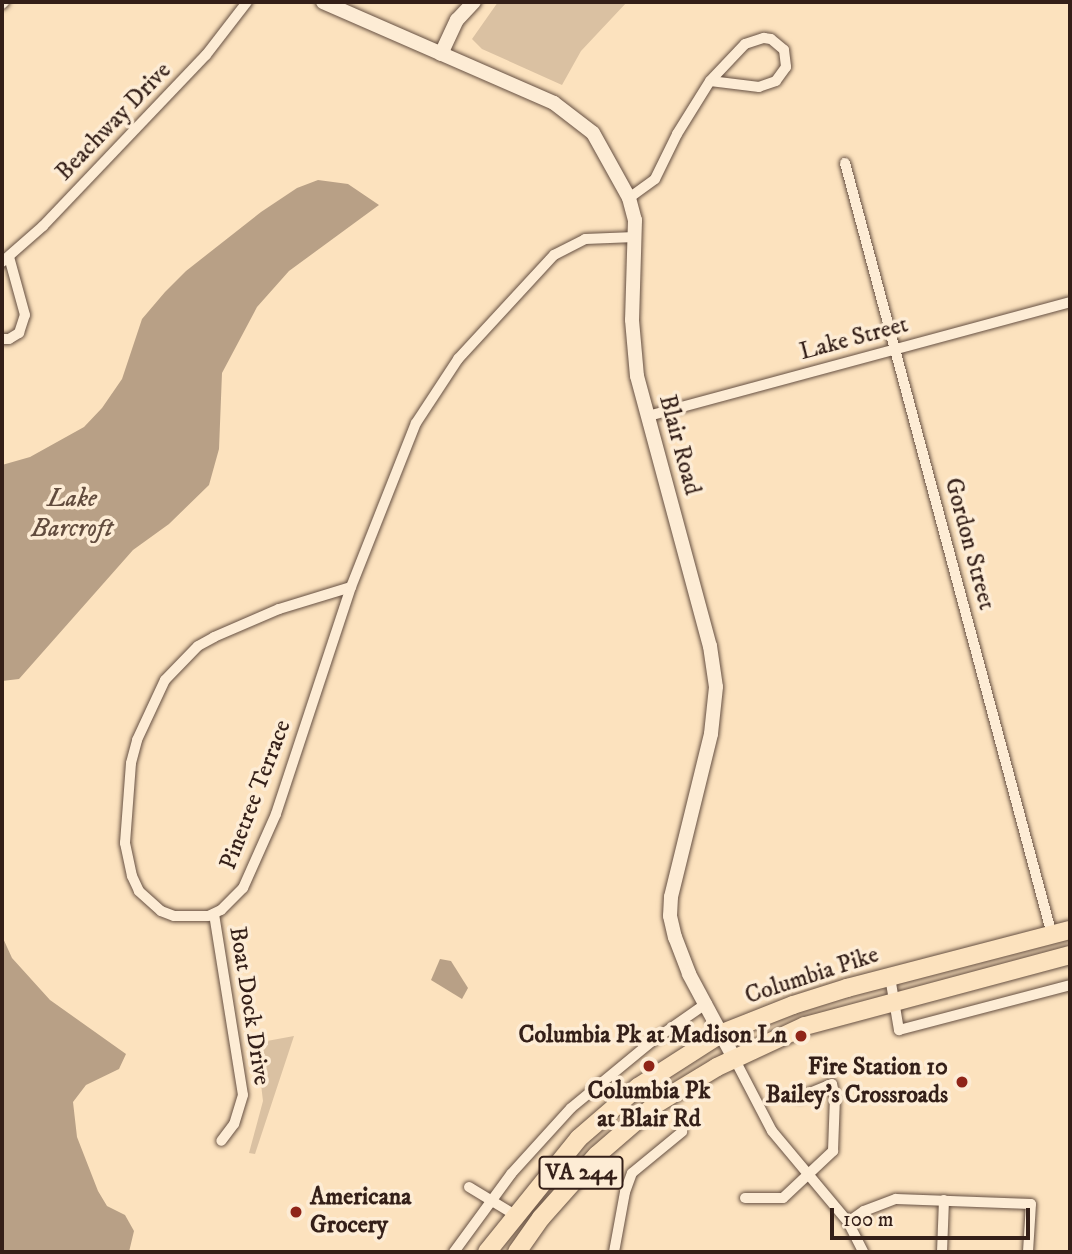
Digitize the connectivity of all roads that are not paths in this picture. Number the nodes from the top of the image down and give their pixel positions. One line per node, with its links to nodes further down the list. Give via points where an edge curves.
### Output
1 (247, 2): 9 (street, Beachway Drive, via 206,55)
2 (323, 2): 4 (street, Blair Road)
3 (474, 2): 4 (street, via 457,20)
4 (441, 54): 7 (street, Blair Road, via 554,103 577,118 603,146)
5 (710, 81): 5 (street, via 744,44 771,39 784,50 786,68 771,83 759,87); 7 (street, via 654,179)
6 (845, 163): 12 (street, Gordon Street)
7 (629, 198): 8 (street, Blair Road)
8 (635, 237): 13 (street, Blair Road, via 634,351); 14 (street, Pinetree Terrace, via 585,239 554,255 457,359 416,424)
9 (6, 260): 11 (street, via 25,314 19,333)
10 (1070, 302): 12 (street, Lake Street)
11 (2, 339)
12 (894, 349): 13 (street, Lake Street); 17 (street, Gordon Street)
13 (648, 416): 22 (street, Blair Road, via 710,646 716,687 711,734 671,906 681,954)
14 (351, 587): 15 (street, Pinetree Terrace, via 255,866 233,900); 15 (street, via 241,623 198,646 166,680 144,721 131,763 126,815 125,843 132,876 139,891 160,911 191,918)
15 (214, 914): 27 (street, Boat Dock Drive, via 243,1095 234,1124)
16 (1070, 930): 17 (main road, Columbia Pike / VA 244)
17 (1052, 935): 19 (main road, Columbia Pike / VA 244)
18 (1070, 955): 21 (main road, Columbia Pike / VA 244)
19 (890, 977): 21 (street); 23 (main road, Columbia Pike / VA 244, via 793,1004)
20 (1070, 985): 21 (street, via 899,1030)
21 (894, 1002): 24 (main road, Columbia Pike / VA 244, via 805,1026)
22 (707, 1003): 23 (street, Blair Road); 31 (street, via 572,1108)
23 (722, 1033): 24 (street, Blair Road); 33 (main road, Columbia Pike / VA 244, via 613,1107 579,1138)
24 (734, 1058): 28 (street, via 772,1131); 37 (main road, Columbia Pike / VA 244, via 656,1104 597,1155)
25 (800, 1097): 28 (street, via 832,1084 835,1097 833,1151)
26 (682, 1132): 38 (street, via 632,1173)
27 (220, 1141)
28 (808, 1175): 30 (street, via 779,1200); 34 (street)
29 (469, 1187): 31 (street)
30 (746, 1198)
31 (491, 1200): 33 (street); 35 (street)
32 (944, 1200): 34 (street, via 896,1199); 40 (street); 41 (street, via 1031,1203)
33 (515, 1215): 36 (main road, Columbia Pike / VA 244)
34 (848, 1222): 39 (street)
35 (454, 1252)
36 (487, 1252)
37 (517, 1252)
38 (614, 1252)
39 (863, 1252)
40 (942, 1252)
41 (1028, 1252)

